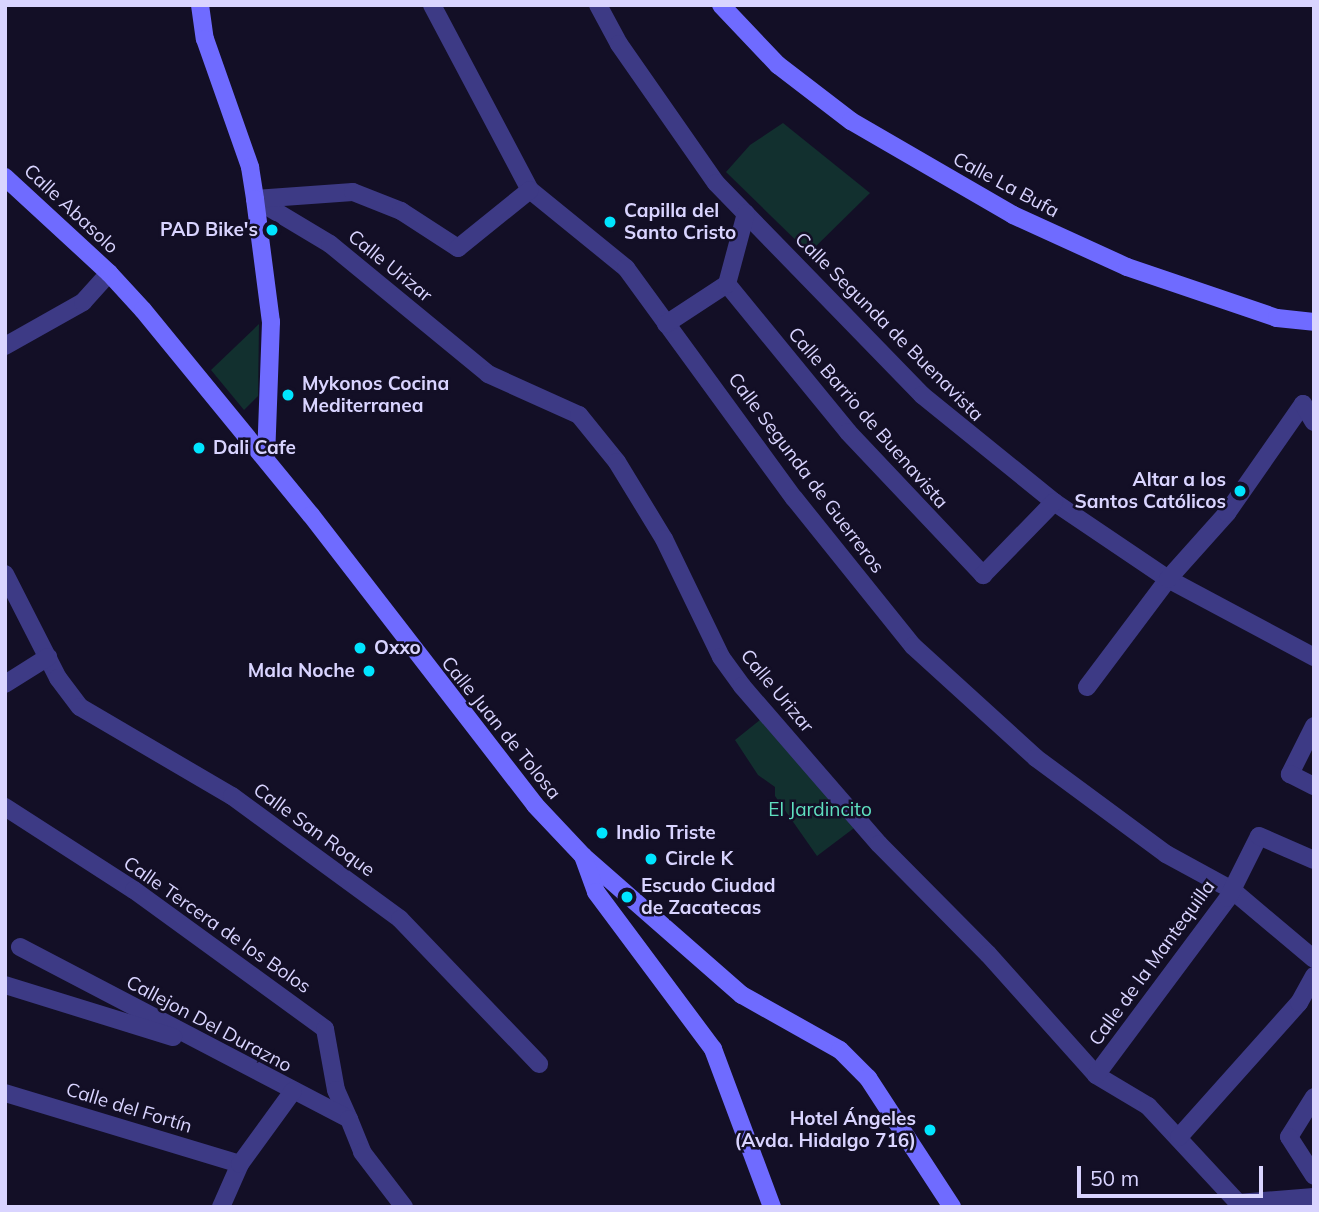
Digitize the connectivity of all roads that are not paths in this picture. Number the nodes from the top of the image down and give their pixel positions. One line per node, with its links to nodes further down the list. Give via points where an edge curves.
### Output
1 (200, 5): 7 (street, via 205,39 250,167)
2 (432, 5): 6 (street, Calle Segunda de Guerreros)
3 (598, 5): 8 (street, Calle Segunda de Buenavista, via 716,183)
4 (721, 5): 11 (street, Calle La Bufa, via 778,65 852,121 1013,215 1127,267 1277,318)
5 (5, 177): 9 (street, Calle Abasolo)
6 (530, 190): 7 (street, via 458,248 401,211 353,192); 12 (street, Calle Segunda de Guerreros, via 626,268)
7 (255, 199): 15 (street, via 271,322); 35 (street, Calle Urizar, via 330,244 488,374 579,415 617,462 664,539 721,657 742,686 879,844 929,890)
8 (746, 213): 10 (street); 16 (street, Calle Segunda de Buenavista, via 922,395)
9 (109, 273): 13 (street, via 83,302); 15 (street, Calle Juan de Tolosa)
10 (727, 284): 12 (street); 16 (street, Calle Barrio de Buenavista, via 858,443 983,575)
11 (1314, 322)
12 (666, 324): 28 (street, Calle Segunda de Guerreros, via 851,573 914,646 1036,758 1166,853)
13 (5, 345)
14 (1314, 422): 18 (street, via 1303,404 1227,513)
15 (266, 458): 26 (street, Calle Juan de Tolosa, via 506,771)
16 (1054, 502): 18 (street, Calle Segunda de Buenavista)
17 (5, 574): 19 (street, Calle San Roque)
18 (1168, 579): 20 (street, Calle Segunda de Buenavista); 22 (street)
19 (48, 657): 21 (street); 34 (street, Calle San Roque, via 58,678 89,713 232,796 400,919)
20 (1314, 657)
21 (5, 684)
22 (1087, 687)
23 (1314, 726): 24 (street, via 1290,774)
24 (1314, 786)
25 (5, 807): 39 (street, Calle Tercera de los Bolos, via 134,890 326,1029 337,1090)
26 (583, 856): 46 (street, via 596,892 713,1049); 47 (street, Calle Juan de Tolosa, via 742,995 840,1050 868,1078)
27 (1314, 860): 28 (street, Calle de la Mantequilla, via 1259,836)
28 (1232, 890): 30 (street, Calle Segunda de Guerreros); 35 (street, Calle de la Mantequilla)
29 (20, 947): 33 (street, Callejon Del Durazno)
30 (1314, 959)
31 (1314, 976): 40 (street, via 1299,1003)
32 (5, 985): 33 (street, via 146,1031)
33 (193, 1041): 36 (street, Callejon Del Durazno)
34 (539, 1064)
35 (1096, 1075): 40 (street, Calle Urizar, via 1148,1106)
36 (293, 1091): 39 (street, Callejon Del Durazno); 41 (street)
37 (5, 1093): 41 (street, Calle del Fortín)
38 (1314, 1097): 42 (street, via 1289,1137)
39 (349, 1119): 45 (street, via 362,1152)
40 (1179, 1137): 43 (street, Calle Urizar, via 1238,1203)
41 (240, 1164): 44 (street)
42 (1314, 1176)
43 (1314, 1196)
44 (221, 1207)
45 (404, 1207)
46 (772, 1207)
47 (952, 1207)

